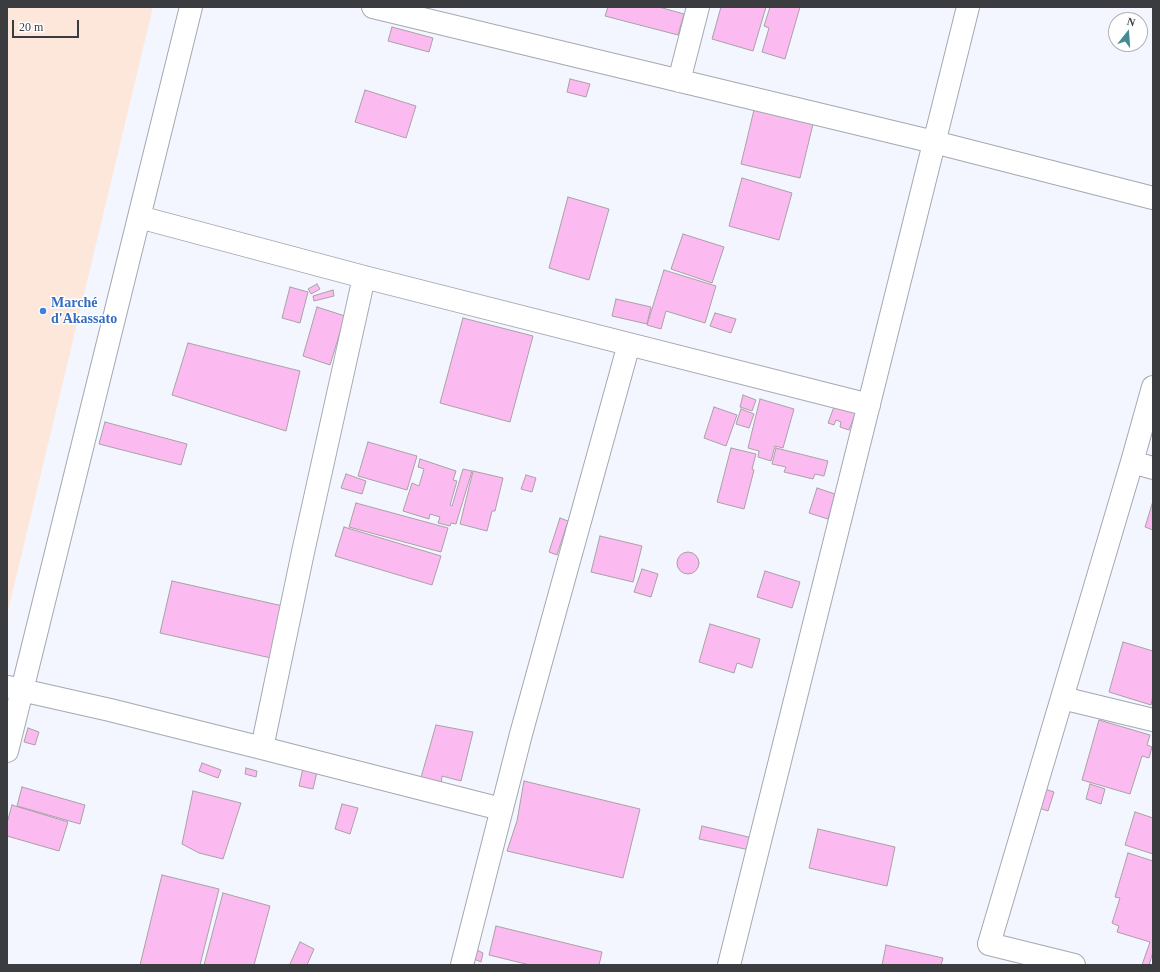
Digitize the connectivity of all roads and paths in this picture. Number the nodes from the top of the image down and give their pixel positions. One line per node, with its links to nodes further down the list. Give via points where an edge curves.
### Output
1 (191, 7): 8 (street)
2 (373, 7): 5 (street)
3 (698, 7): 5 (street)
4 (968, 7): 6 (street)
5 (679, 81): 6 (street)
6 (934, 142): 7 (street); 12 (street)
7 (1153, 198)
8 (139, 217): 9 (street); 15 (street)
9 (364, 277): 10 (street); 18 (street)
10 (629, 344): 12 (street); 20 (street)
11 (1153, 387): 13 (street)
12 (869, 405): 22 (street)
13 (1132, 462): 14 (street); 16 (street)
14 (1153, 468)
15 (14, 689): 18 (street); 19 (street)
16 (1062, 698): 17 (street); 23 (street, via 989,944)
17 (1153, 720)
18 (262, 748): 20 (street)
19 (7, 751)
20 (501, 809): 21 (street)
21 (462, 965)
22 (729, 965)
23 (1074, 965)

